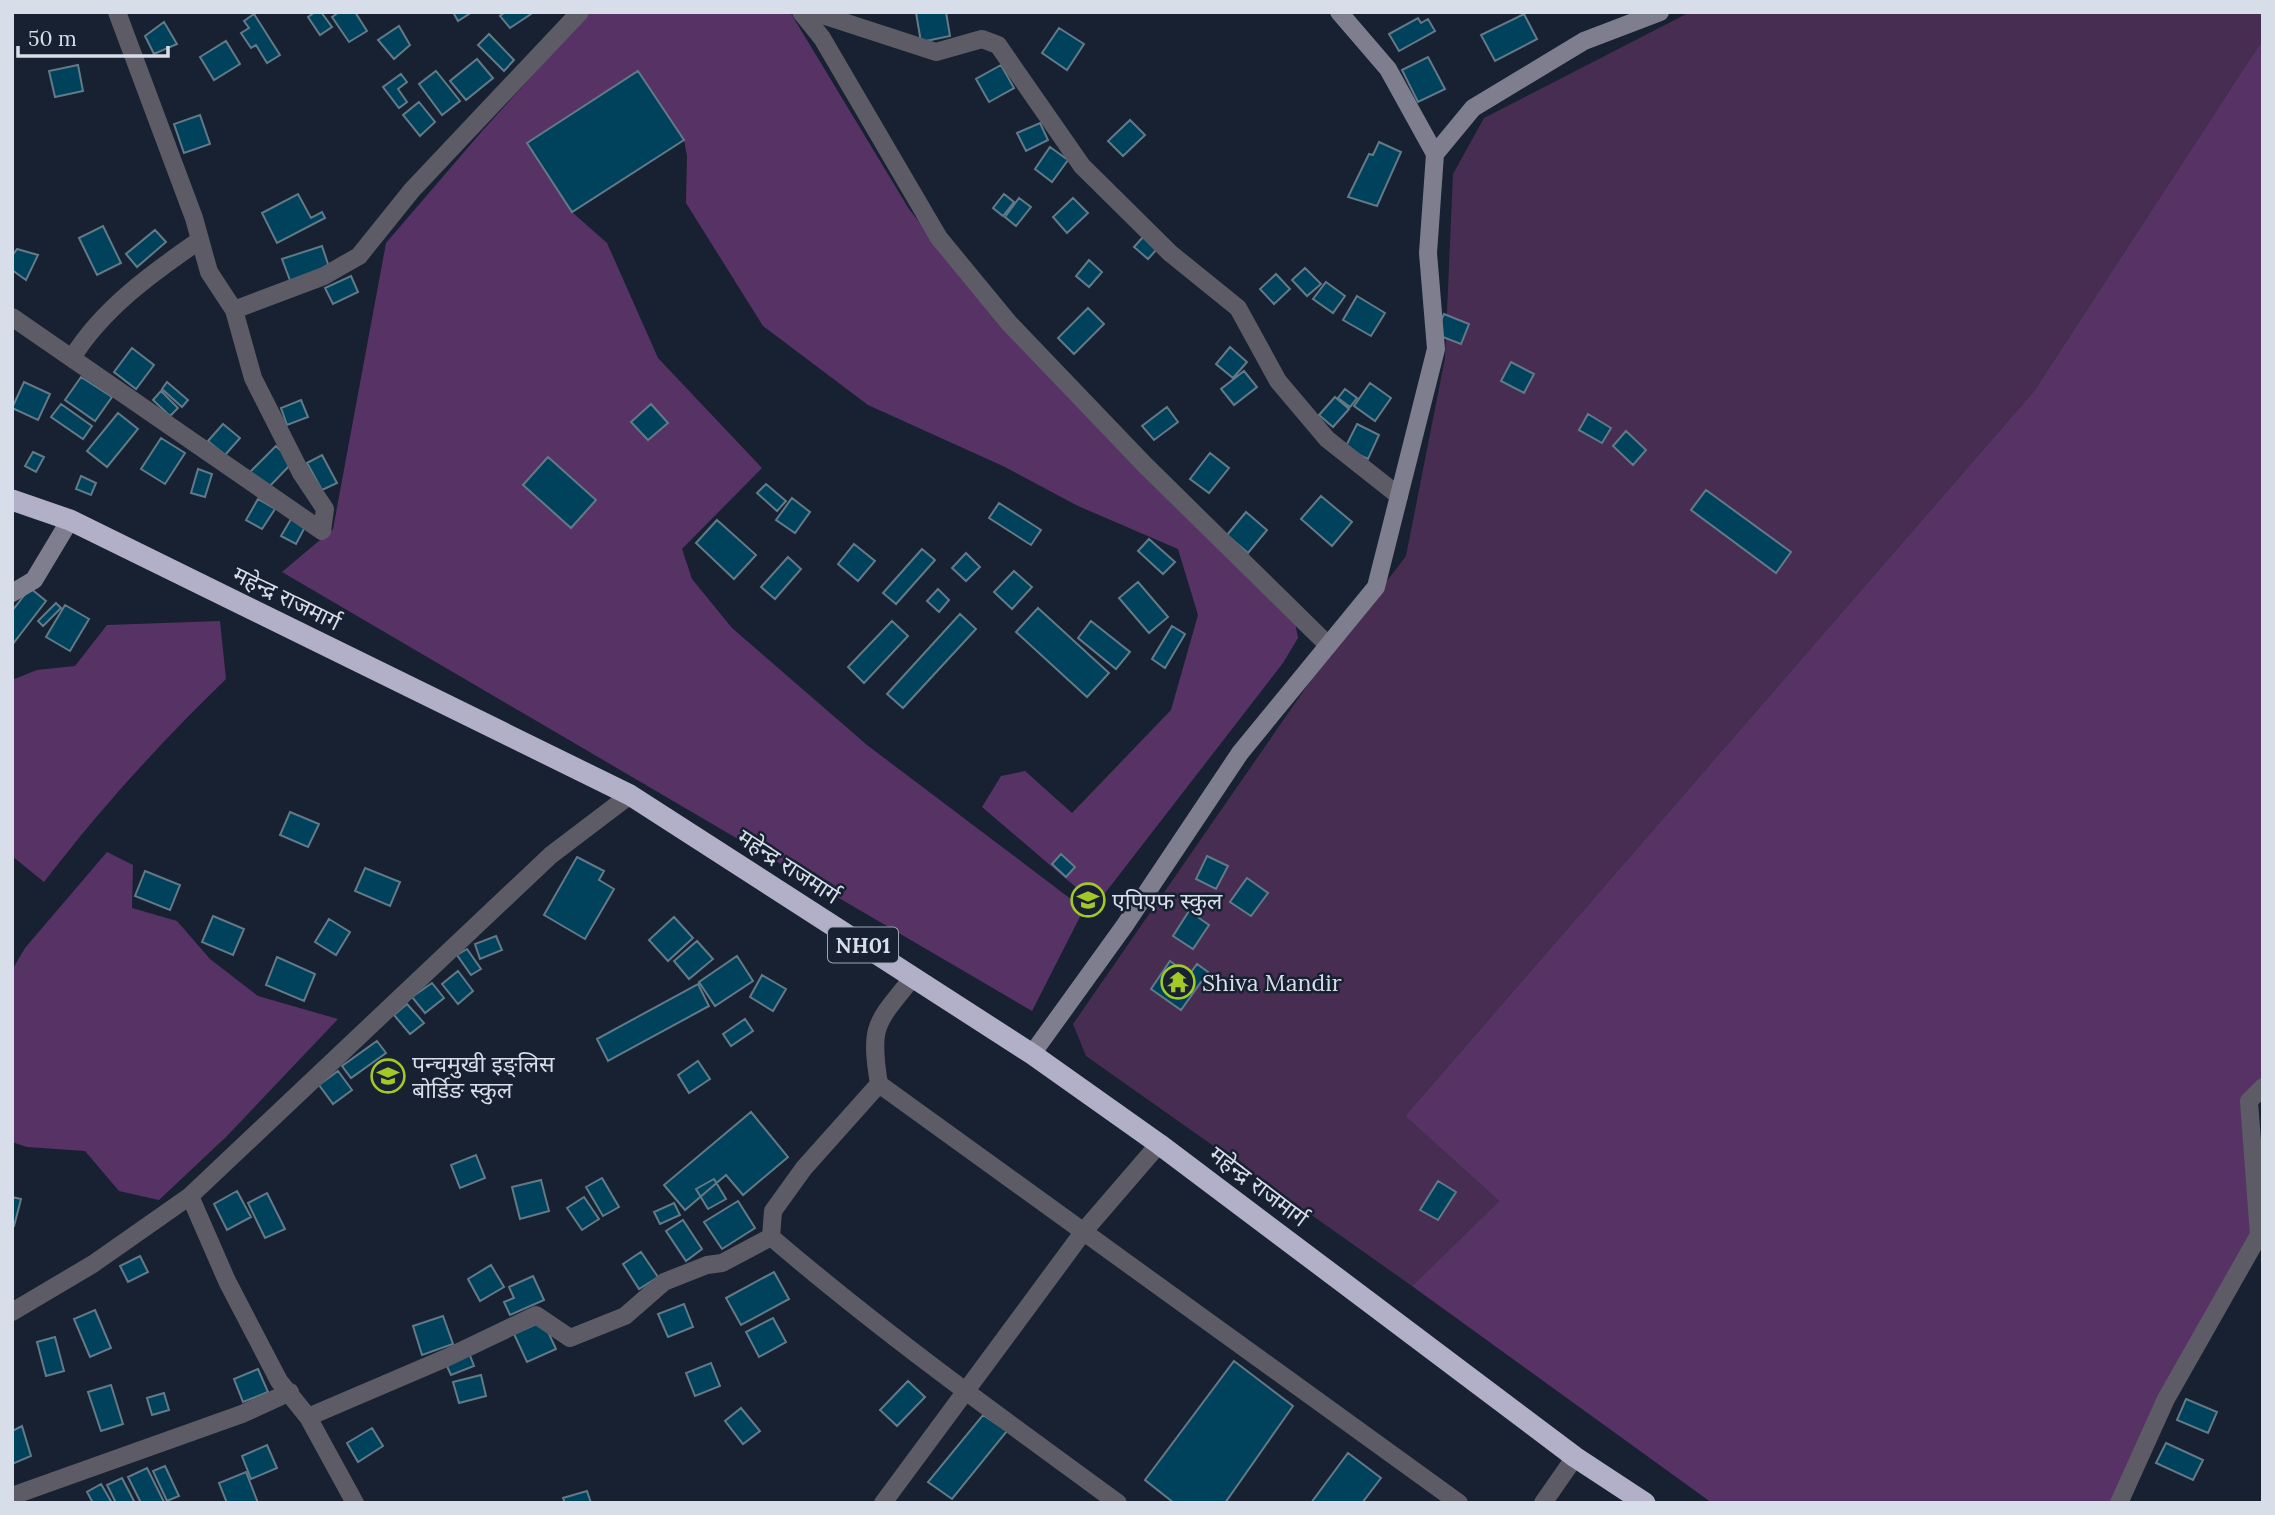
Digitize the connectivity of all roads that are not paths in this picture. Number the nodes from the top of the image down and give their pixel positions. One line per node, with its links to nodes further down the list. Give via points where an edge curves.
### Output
1 (117, 12): 8 (street)
2 (580, 12): 9 (street, via 412,190 359,256 324,276)
3 (801, 12): 16 (street, via 822,38 939,239 1009,323 1145,465)
4 (813, 12): 12 (street, via 936,52 982,39 998,45 1082,166 1170,253 1238,309 1278,381 1318,429)
5 (1339, 12): 7 (street, via 1388,69)
6 (1660, 12): 7 (street, via 1584,41 1473,108)
7 (1435, 154): 12 (street, via 1428,253 1436,349)
8 (200, 240): 9 (street, via 209,272); 11 (street, via 164,264 89,330)
9 (234, 310): 11 (street, via 253,377 324,509 322,531)
10 (12, 317): 11 (street)
11 (72, 358)
12 (1399, 496): 16 (street, via 1376,587)
13 (12, 500): 14 (highway, महेन्द्र राजमार्ग / NH01)
14 (70, 520): 15 (street, via 34,580); 17 (highway, महेन्द्र राजमार्ग / NH01)
15 (12, 593)
16 (1328, 645): 19 (street, via 1240,752)
17 (629, 795): 18 (highway, महेन्द्र राजमार्ग / NH01); 23 (street, via 551,855)
18 (912, 977): 19 (highway, महेन्द्र राजमार्ग / NH01); 20 (street, via 879,1021 873,1045)
19 (1032, 1054): 22 (highway, महेन्द्र राजमार्ग / NH01)
20 (879, 1084): 24 (street); 25 (street, via 804,1168 773,1211)
21 (2263, 1087): 38 (street, via 2249,1101 2259,1236 2166,1399)
22 (1158, 1144): 24 (street); 30 (highway, महेन्द्र राजमार्ग / NH01)
23 (190, 1196): 26 (street, via 93,1264); 27 (street, via 227,1281 279,1381)
24 (1084, 1231): 28 (street); 35 (street)
25 (771, 1237): 28 (street); 29 (street, via 722,1263 664,1282 625,1316 570,1338 536,1315)
26 (12, 1312)
27 (290, 1392): 29 (street); 31 (street, via 242,1414)
28 (966, 1393): 33 (street); 34 (street)
29 (308, 1417): 32 (street)
30 (1575, 1457): 36 (street); 37 (highway, महेन्द्र राजमार्ग / NH01)
31 (12, 1496)
32 (355, 1503)
33 (883, 1503)
34 (1118, 1503)
35 (1459, 1503)
36 (1543, 1503)
37 (1645, 1503)
38 (2119, 1503)

